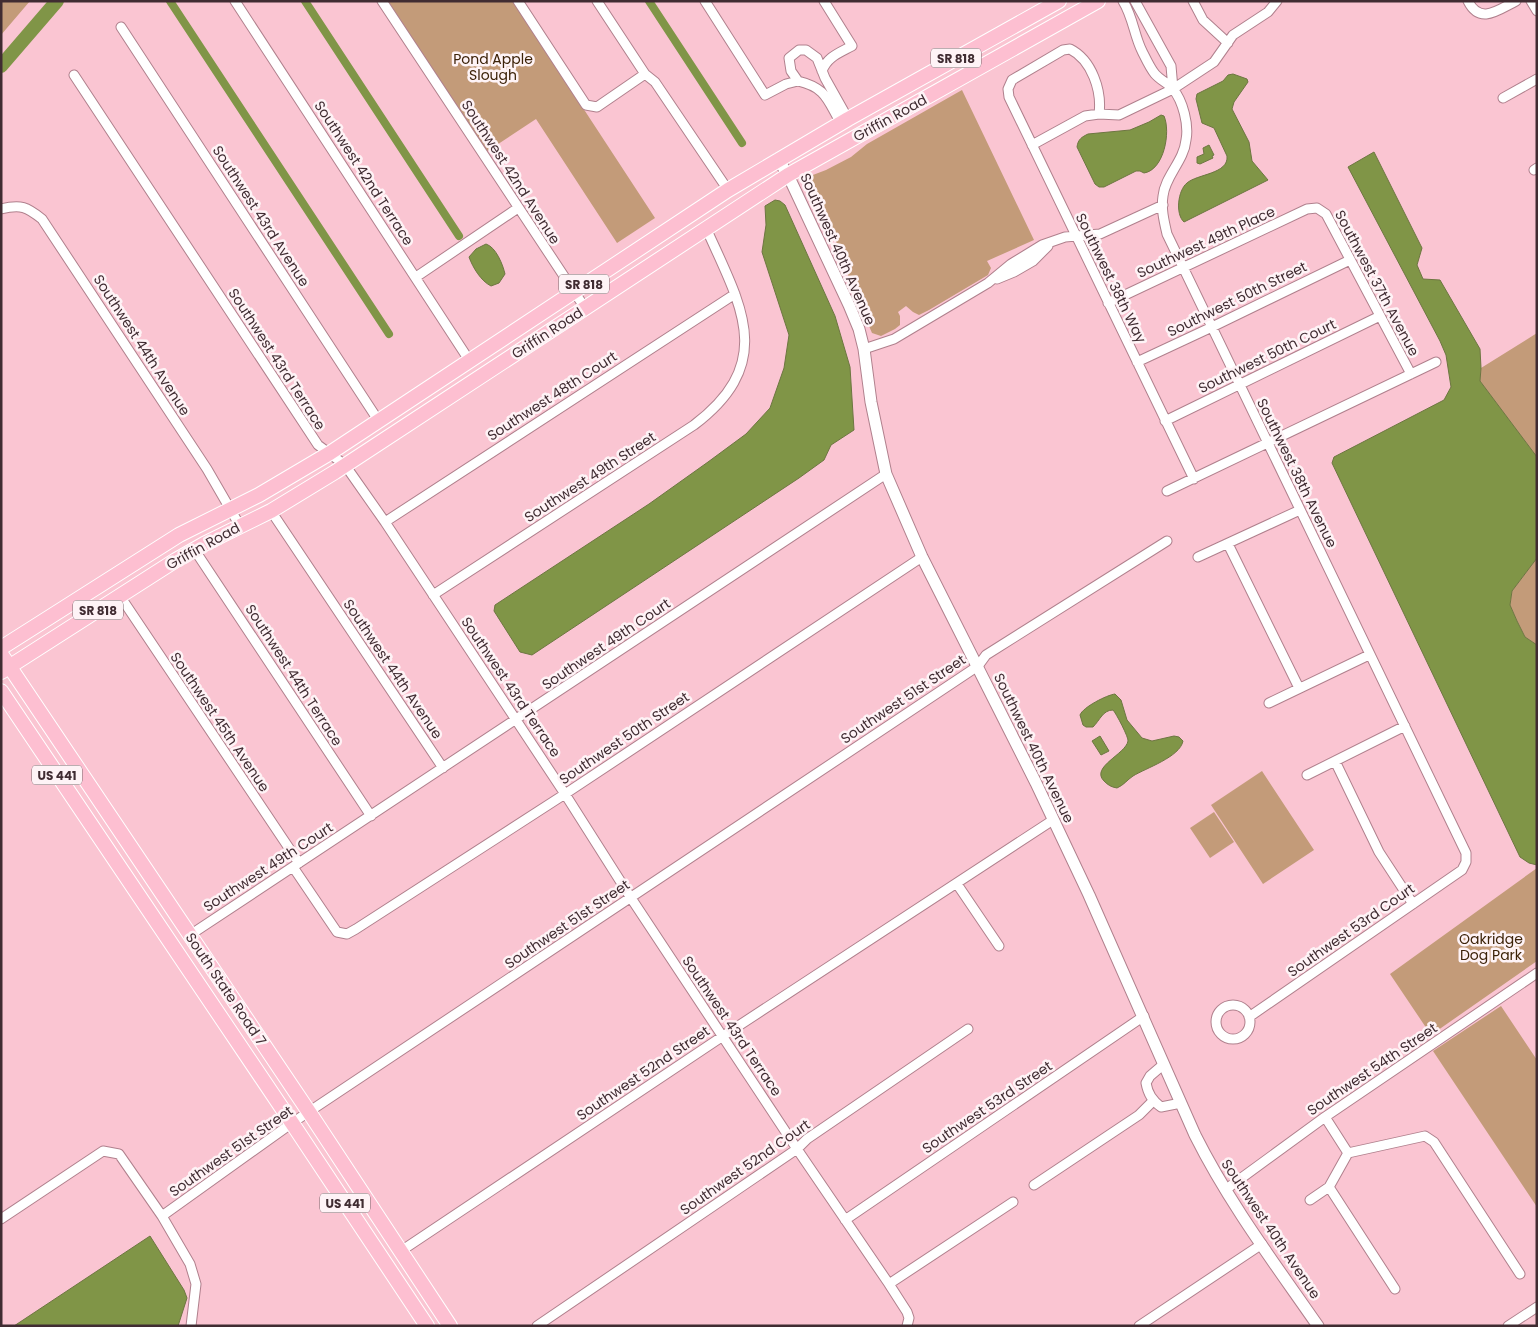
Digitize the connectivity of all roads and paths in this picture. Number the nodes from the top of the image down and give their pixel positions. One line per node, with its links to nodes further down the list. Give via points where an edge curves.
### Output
1 (236, 1): 44 (street, Southwest 42nd Terrace)
2 (382, 1): 37 (street, Southwest 42nd Avenue)
3 (518, 1): 23 (street, via 586,105 597,107)
4 (597, 1): 23 (street)
5 (705, 1): 27 (street, via 765,95)
6 (824, 1): 19 (street, via 852,46)
7 (1059, 1): 31 (main road, Griffin Road / SR 818)
8 (1098, 1): 34 (main road, Griffin Road / SR 818)
9 (1123, 1): 28 (street, Southwest 38th Avenue, via 1141,49 1155,74)
10 (1134, 1): 28 (street, Southwest 38th Avenue, via 1171,66)
11 (1193, 1): 18 (street, via 1203,20)
12 (1277, 1): 18 (street, via 1268,12 1237,31)
13 (1468, 1): 14 (street, via 1479,14 1487,15)
14 (1516, 1)
15 (1531, 1): 16 (street)
16 (1537, 11)
17 (121, 27): 57 (street, Southwest 43rd Avenue)
18 (1228, 43): 28 (street, via 1214,62)
19 (830, 57): 20 (street); 22 (street)
20 (817, 58): 21 (street, via 803,49 799,50 789,58); 22 (street)
21 (790, 68): 26 (street); 27 (street)
22 (822, 71): 31 (street)
23 (645, 74): 35 (street, via 655,82)
24 (74, 75): 60 (street, Southwest 43rd Terrace, via 318,445)
25 (1537, 79): 29 (street)
26 (798, 81): 27 (street); 31 (street, via 822,90)
27 (786, 84)
28 (1173, 89): 30 (street, via 1119,115); 36 (street, Southwest 38th Avenue, via 1186,123 1186,140 1163,194)
29 (1503, 98)
30 (1099, 114): 32 (street, via 1085,116); 32 (street, Southwest 38th Way, via 1094,78 1082,57 1070,49 1063,50 1012,80 1008,89)
31 (845, 121): 33 (main road, Griffin Road / SR 818)
32 (1032, 145): 41 (street, Southwest 38th Way)
33 (778, 160): 34 (street, Southwest 40th Avenue); 35 (main road, Griffin Road / SR 818)
34 (788, 175): 40 (main road, Griffin Road / SR 818); 51 (street, Southwest 40th Avenue, via 849,305)
35 (728, 190): 45 (main road, Griffin Road / SR 818)
36 (1163, 205): 41 (street, via 1100,234); 43 (street, Southwest 38th Avenue, via 1167,234)
37 (518, 208): 44 (street); 45 (street, Southwest 42nd Avenue)
38 (1317, 208): 42 (street, Southwest 37th Avenue, via 1326,214); 43 (street, Southwest 49th Place, via 1306,209)
39 (1, 209): 65 (street, Southwest 44th Avenue, via 16,205 42,220)
40 (706, 228): 46 (street); 48 (main road, Griffin Road / SR 818)
41 (1075, 236): 47 (street, Southwest 38th Way); 51 (street, via 1042,245 988,283 894,339)
42 (1350, 260): 49 (street, Southwest 37th Avenue); 50 (street, Southwest 50th Street)
43 (1183, 268): 47 (street, Southwest 49th Place); 50 (street, Southwest 38th Avenue)
44 (416, 276): 52 (street, Southwest 42nd Terrace)
45 (574, 291): 48 (street, Southwest 42nd Avenue); 52 (main road, Griffin Road / SR 818)
46 (735, 294): 68 (street, Southwest 48th Court); 75 (street, Southwest 49th Street, via 744,322 742,363 722,400 710,413)
47 (1108, 303): 53 (street, Southwest 38th Way)
48 (585, 308): 61 (main road, Griffin Road / SR 818)
49 (1380, 316): 55 (street, Southwest 37th Avenue); 56 (street, Southwest 50th Court)
50 (1212, 327): 53 (street, Southwest 50th Street); 56 (street, Southwest 38th Avenue)
51 (864, 349): 62 (street, Southwest 40th Avenue)
52 (469, 360): 57 (main road, Griffin Road / SR 818)
53 (1136, 362): 58 (street, Southwest 38th Way)
54 (1436, 362): 55 (street)
55 (1411, 374): 59 (street)
56 (1240, 386): 58 (street, Southwest 50th Court); 59 (street, Southwest 38th Avenue)
57 (378, 420): 60 (main road, Griffin Road / SR 818)
58 (1165, 421): 63 (street, Southwest 38th Way)
59 (1268, 443): 63 (street); 67 (street, Southwest 38th Avenue)
60 (330, 453): 61 (street, Southwest 43rd Terrace); 65 (main road, Griffin Road / SR 818)
61 (345, 465): 66 (main road, Griffin Road / SR 818); 68 (street, Southwest 43rd Terrace)
62 (886, 474): 73 (street, Southwest 40th Avenue); 85 (street, Southwest 49th Court)
63 (1194, 479): 64 (street)
64 (1168, 491)
65 (230, 509): 69 (street, Southwest 44th Avenue); 77 (main road, Griffin Road / SR 818, via 158,548)
66 (271, 510): 69 (main road, Griffin Road / SR 818); 88 (street, Southwest 44th Avenue)
67 (1300, 510): 71 (street); 79 (street, Southwest 38th Avenue)
68 (385, 522): 75 (street, Southwest 43rd Terrace)
69 (240, 526): 72 (main road, Griffin Road / SR 818)
70 (1167, 541): 80 (street, Southwest 51st Street, via 986,655)
71 (1228, 544): 74 (street); 82 (street)
72 (194, 549): 76 (main road, Griffin Road / SR 818); 91 (street, Southwest 44th Terrace)
73 (922, 557): 80 (street, Southwest 40th Avenue); 90 (street, Southwest 50th Street)
74 (1198, 557)
75 (433, 595): 85 (street, Southwest 43rd Terrace)
76 (120, 596): 81 (main road, Griffin Road / SR 818); 94 (street, Southwest 45th Avenue)
77 (1, 648)
78 (1, 654): 81 (main road, South State Road 7 / US 441)
79 (1370, 655): 82 (street); 86 (street, Southwest 38th Avenue)
80 (978, 666): 92 (street, Southwest 40th Avenue); 96 (street, Southwest 51st Street)
81 (6, 670): 100 (main road, South State Road 7 / US 441)
82 (1299, 688): 84 (street)
83 (1, 691): 98 (main road, South State Road 7 / US 441)
84 (1270, 703)
85 (516, 720): 88 (street, Southwest 49th Court); 90 (street, Southwest 43rd Terrace)
86 (1405, 726): 87 (street); 93 (street, Southwest 38th Avenue, via 1466,853)
87 (1335, 761): 89 (street); 97 (street, via 1379,852)
88 (443, 768): 91 (street, Southwest 49th Court)
89 (1307, 775)
90 (565, 794): 96 (street, Southwest 43rd Terrace); 99 (street, Southwest 50th Street, via 356,929 347,934)
91 (371, 816): 94 (street, Southwest 49th Court)
92 (1053, 820): 95 (street, Southwest 52nd Street); 105 (street, Southwest 40th Avenue)
93 (1466, 862): 97 (street, Southwest 53rd Court, via 1462,870)
94 (296, 865): 99 (street, Southwest 45th Avenue); 100 (street, Southwest 49th Court)
95 (956, 884): 101 (street); 108 (street, Southwest 52nd Street)
96 (630, 898): 108 (street, Southwest 43rd Terrace); 112 (street, Southwest 51st Street)
97 (1412, 904): 106 (street, Southwest 53rd Court)
98 (157, 924): 100 (main road, via 173,934); 102 (main road, South State Road 7 / US 441)
99 (337, 932)
100 (190, 935): 103 (main road, South State Road 7 / US 441)
101 (999, 946)
102 (174, 948): 103 (main road, via 190,949); 114 (main road, South State Road 7 / US 441)
103 (205, 957): 112 (main road, South State Road 7 / US 441)
104 (1537, 972): 113 (street, Southwest 54th Street)
105 (1144, 1016): 109 (street, Southwest 40th Avenue); 124 (street, Southwest 53rd Street)
106 (1249, 1017)
107 (968, 1029): 115 (street, Southwest 52nd Court)
108 (723, 1036): 115 (street, Southwest 43rd Terrace); 126 (street, Southwest 52nd Street)
109 (1164, 1064): 110 (street, via 1146,1083); 111 (street, Southwest 40th Avenue)
110 (1153, 1102): 111 (street, via 1161,1107); 117 (street, via 1138,1116)
111 (1181, 1103): 119 (street, Southwest 40th Avenue)
112 (309, 1112): 114 (street, Southwest 51st Street); 126 (main road, South State Road 7 / US 441)
113 (1325, 1117): 116 (street); 119 (street, Southwest 54th Street)
114 (292, 1123): 122 (street, Southwest 51st Street); 132 (main road, South State Road 7 / US 441)
115 (797, 1149): 124 (street, Southwest 43rd Terrace); 134 (street, Southwest 52nd Court)
116 (1348, 1153): 118 (street); 127 (street, via 1425,1136 1434,1142)
117 (1034, 1185)
118 (1329, 1187): 120 (street); 129 (street)
119 (1224, 1190): 125 (street, Southwest 40th Avenue)
120 (1310, 1200)
121 (1013, 1202): 128 (street)
122 (162, 1216): 123 (street, via 119,1154 102,1152); 131 (street, via 190,1264 196,1284)
123 (1, 1219)
124 (845, 1220): 128 (street, Southwest 43rd Terrace)
125 (1262, 1244): 136 (street); 137 (street, Southwest 40th Avenue)
126 (401, 1251): 133 (main road, South State Road 7 / US 441)
127 (1520, 1274)
128 (889, 1284): 135 (street, Southwest 43rd Terrace, via 909,1318)
129 (1395, 1289)
130 (1537, 1307): 138 (street)
131 (191, 1326)
132 (427, 1326)
133 (450, 1326)
134 (537, 1326)
135 (906, 1326)
136 (1138, 1326)
137 (1318, 1326)
138 (1508, 1326)

